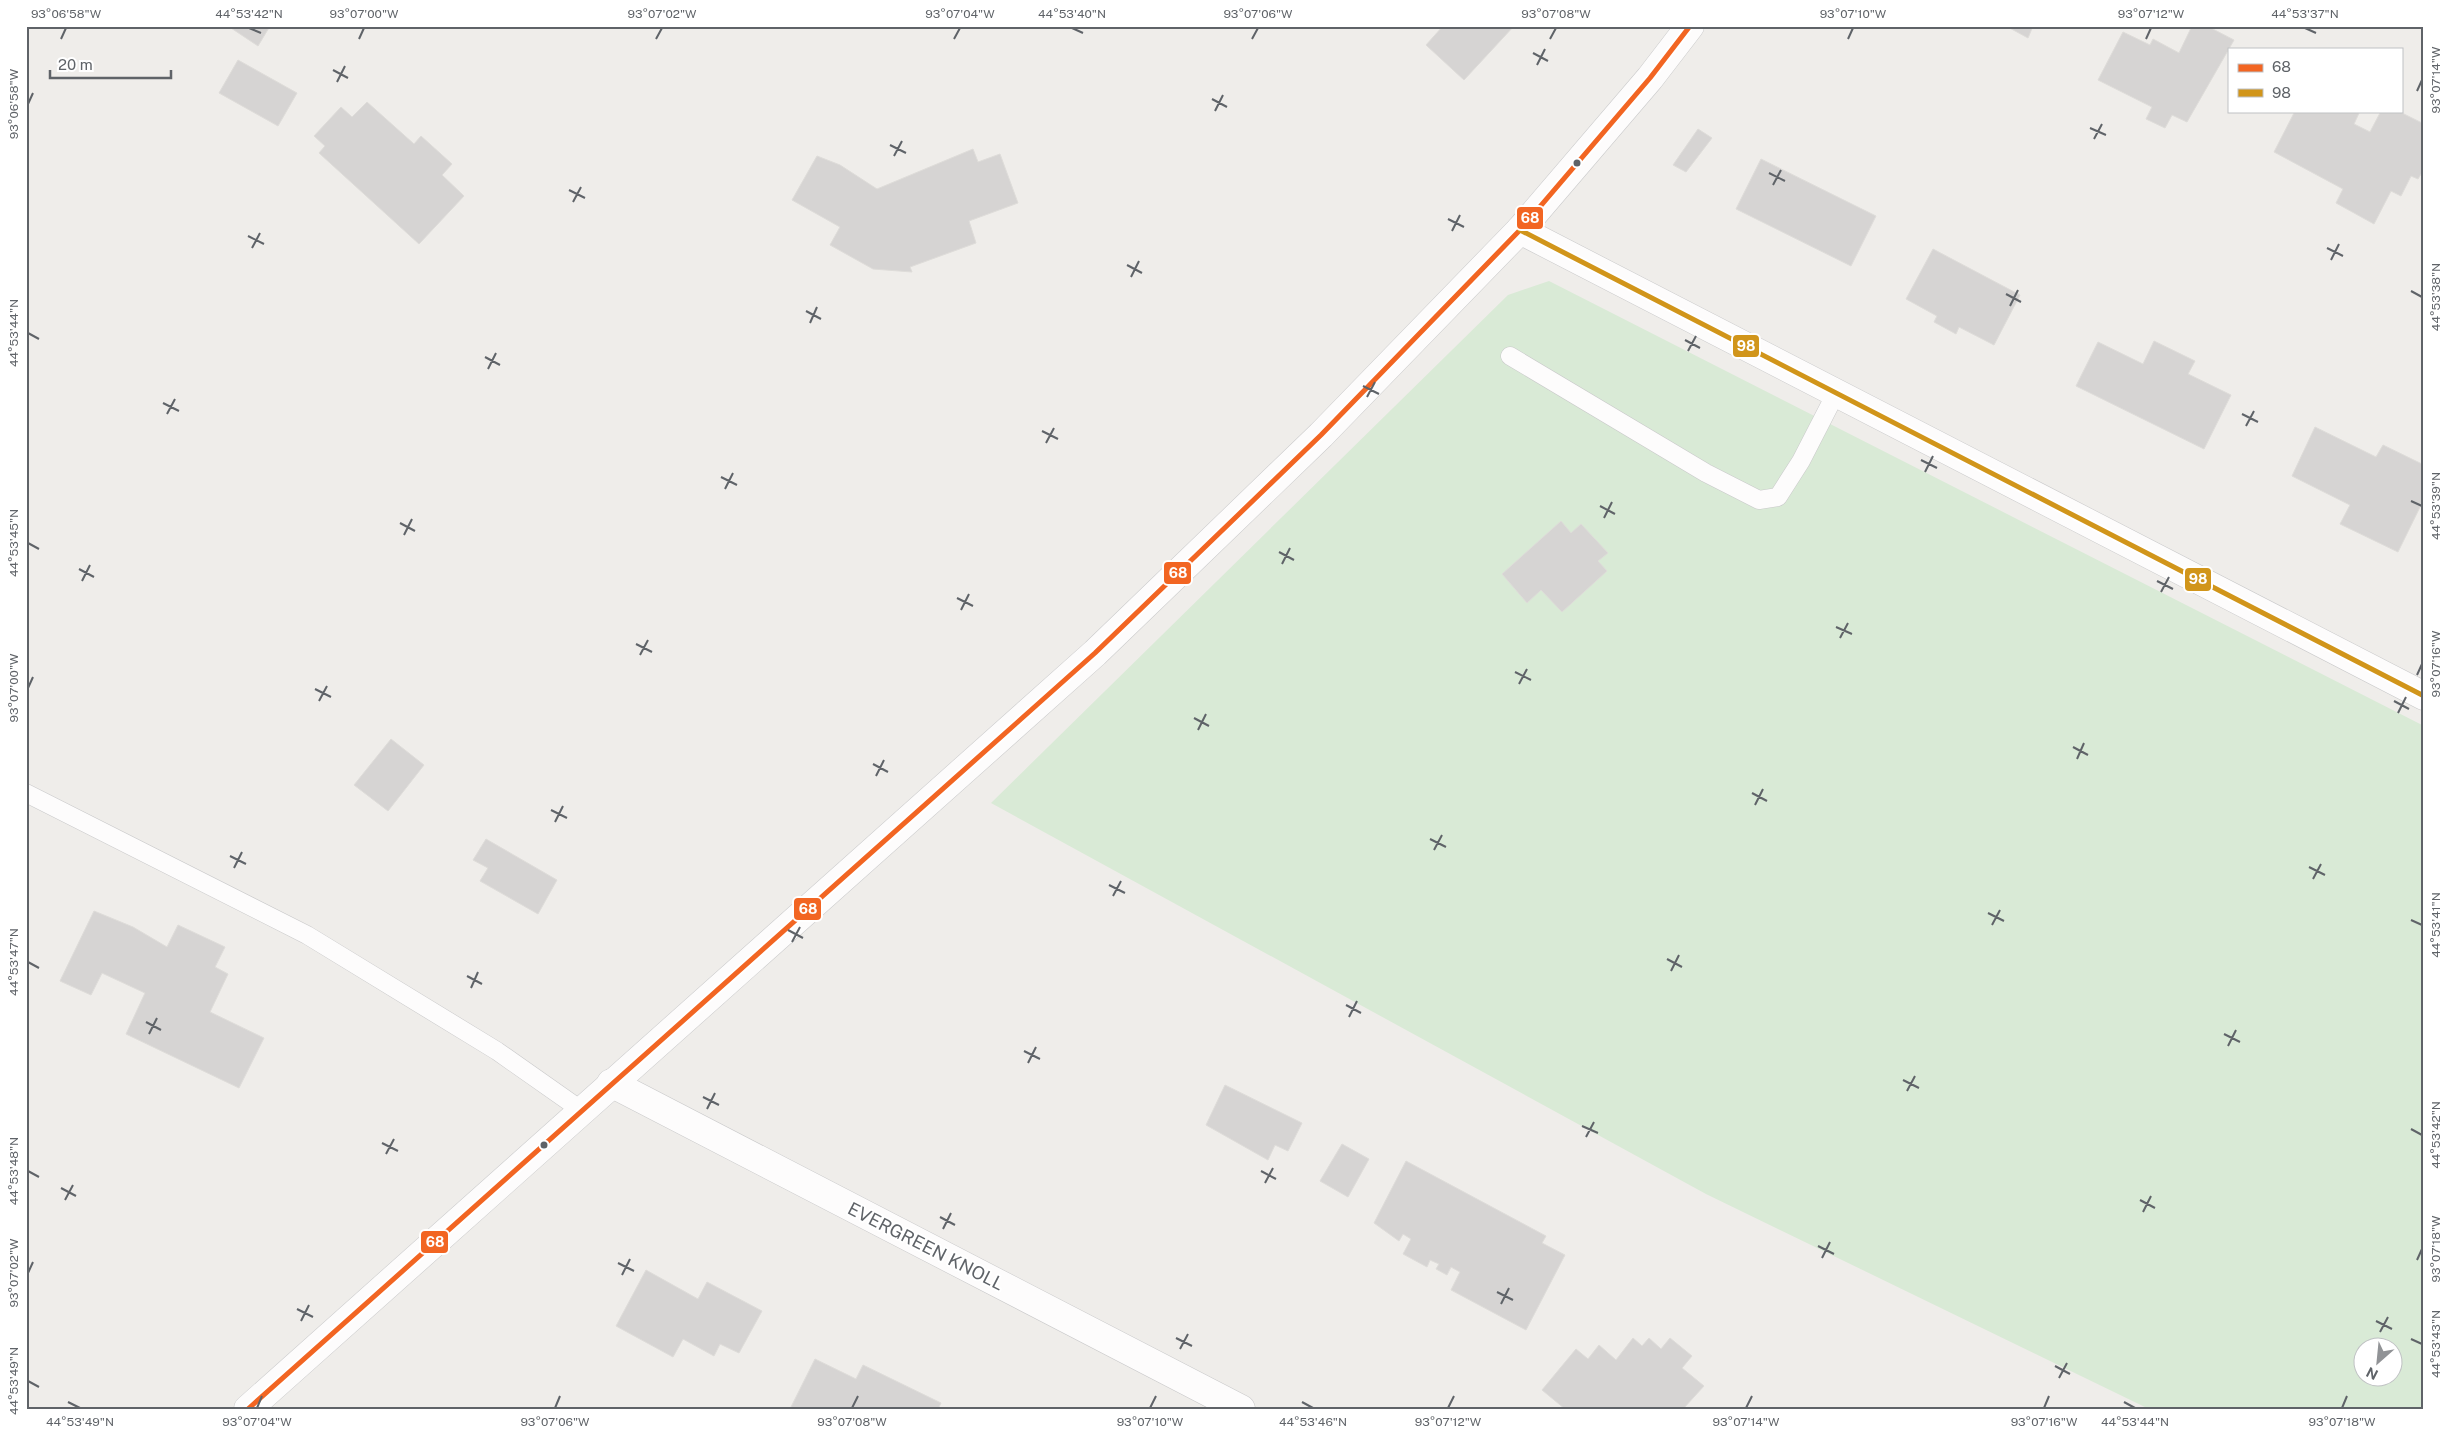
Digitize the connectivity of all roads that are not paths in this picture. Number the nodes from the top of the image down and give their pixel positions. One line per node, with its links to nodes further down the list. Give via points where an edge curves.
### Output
1 (1690, 26): 2 (main road, via 1650,78)
2 (1520, 230): 4 (main road); 7 (main road, via 1321,436 1095,653)
3 (1510, 356): 4 (lane, via 1706,473 1759,500 1778,497 1801,461)
4 (1836, 393): 5 (main road)
5 (2424, 696)
6 (26, 793): 8 (lane, via 307,935 497,1051)
7 (611, 1084): 8 (main road); 10 (main road, EVERGREEN KNOLL)
8 (581, 1110): 9 (main road)
9 (248, 1409)
10 (1242, 1409)

